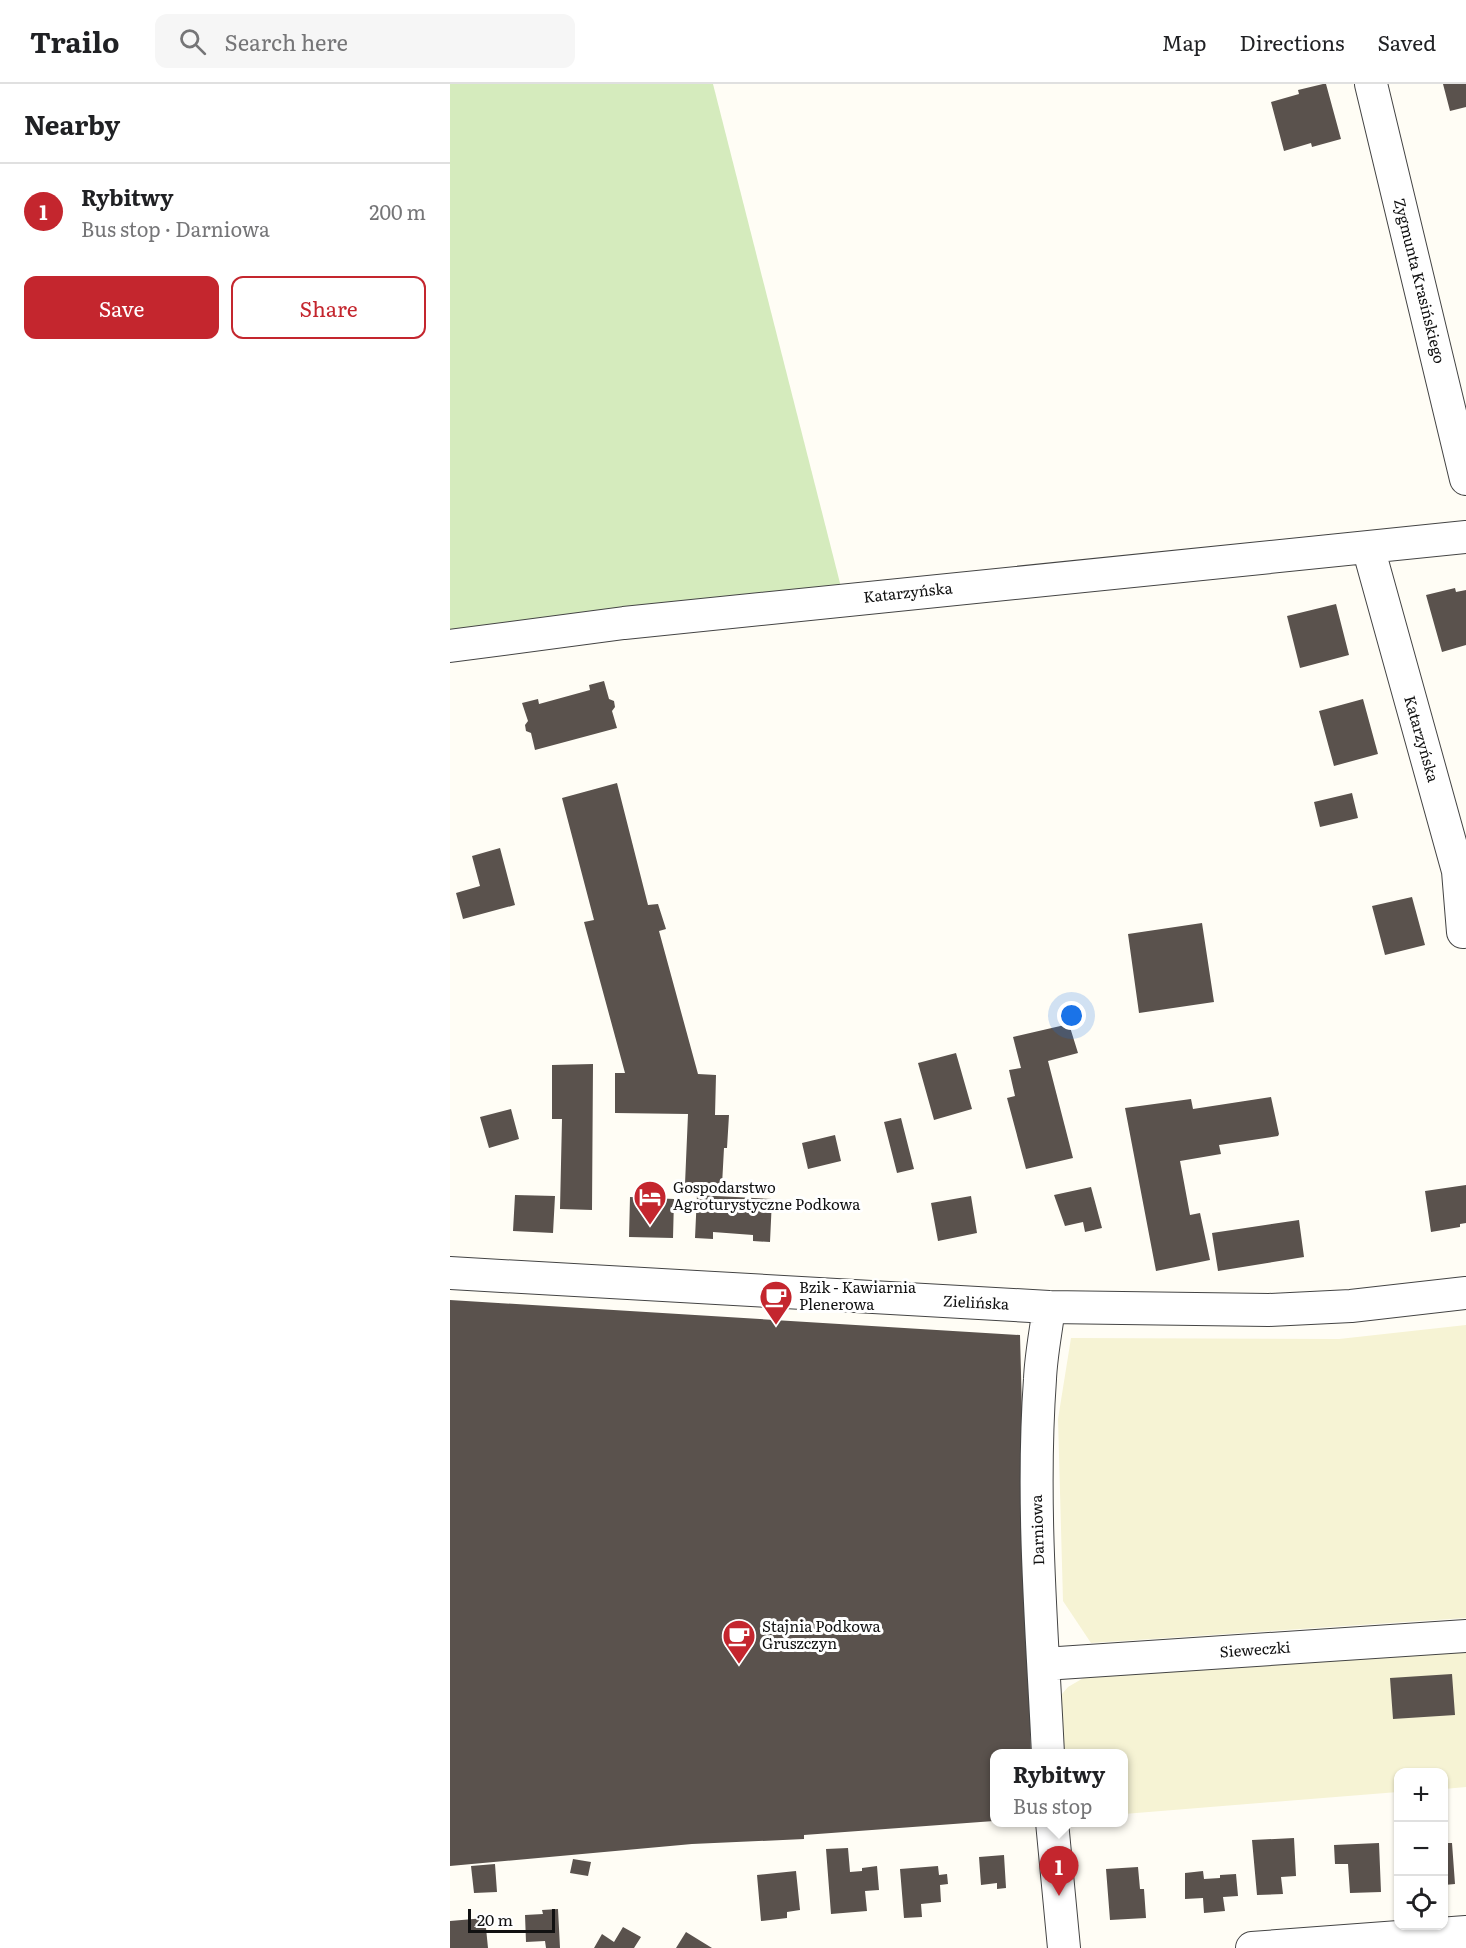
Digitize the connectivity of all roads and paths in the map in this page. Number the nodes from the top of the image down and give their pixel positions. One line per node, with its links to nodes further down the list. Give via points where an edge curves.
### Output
1 (1371, 84): 2 (street, Zygmunta Krasińskiego)
2 (1466, 479)
3 (1466, 537): 4 (street, Katarzyńska)
4 (1368, 547): 5 (street, Katarzyńska, via 624,623); 6 (street, Katarzyńska, via 1458,871)
5 (450, 646)
6 (1463, 932)
7 (450, 1273): 9 (street, Zielińska)
8 (1466, 1293): 9 (street, Zielińska, via 1351,1306 1269,1310)
9 (1049, 1307): 11 (street, Darniowa, via 1040,1378 1037,1459)
10 (1466, 1636): 11 (street, Sieweczki)
11 (1044, 1664): 12 (street, Darniowa)
12 (1048, 1749)
13 (1052, 1827): 16 (street)
14 (1466, 1932): 15 (street)
15 (1334, 1945): 17 (street)
16 (1064, 1948)
17 (1252, 1948)

